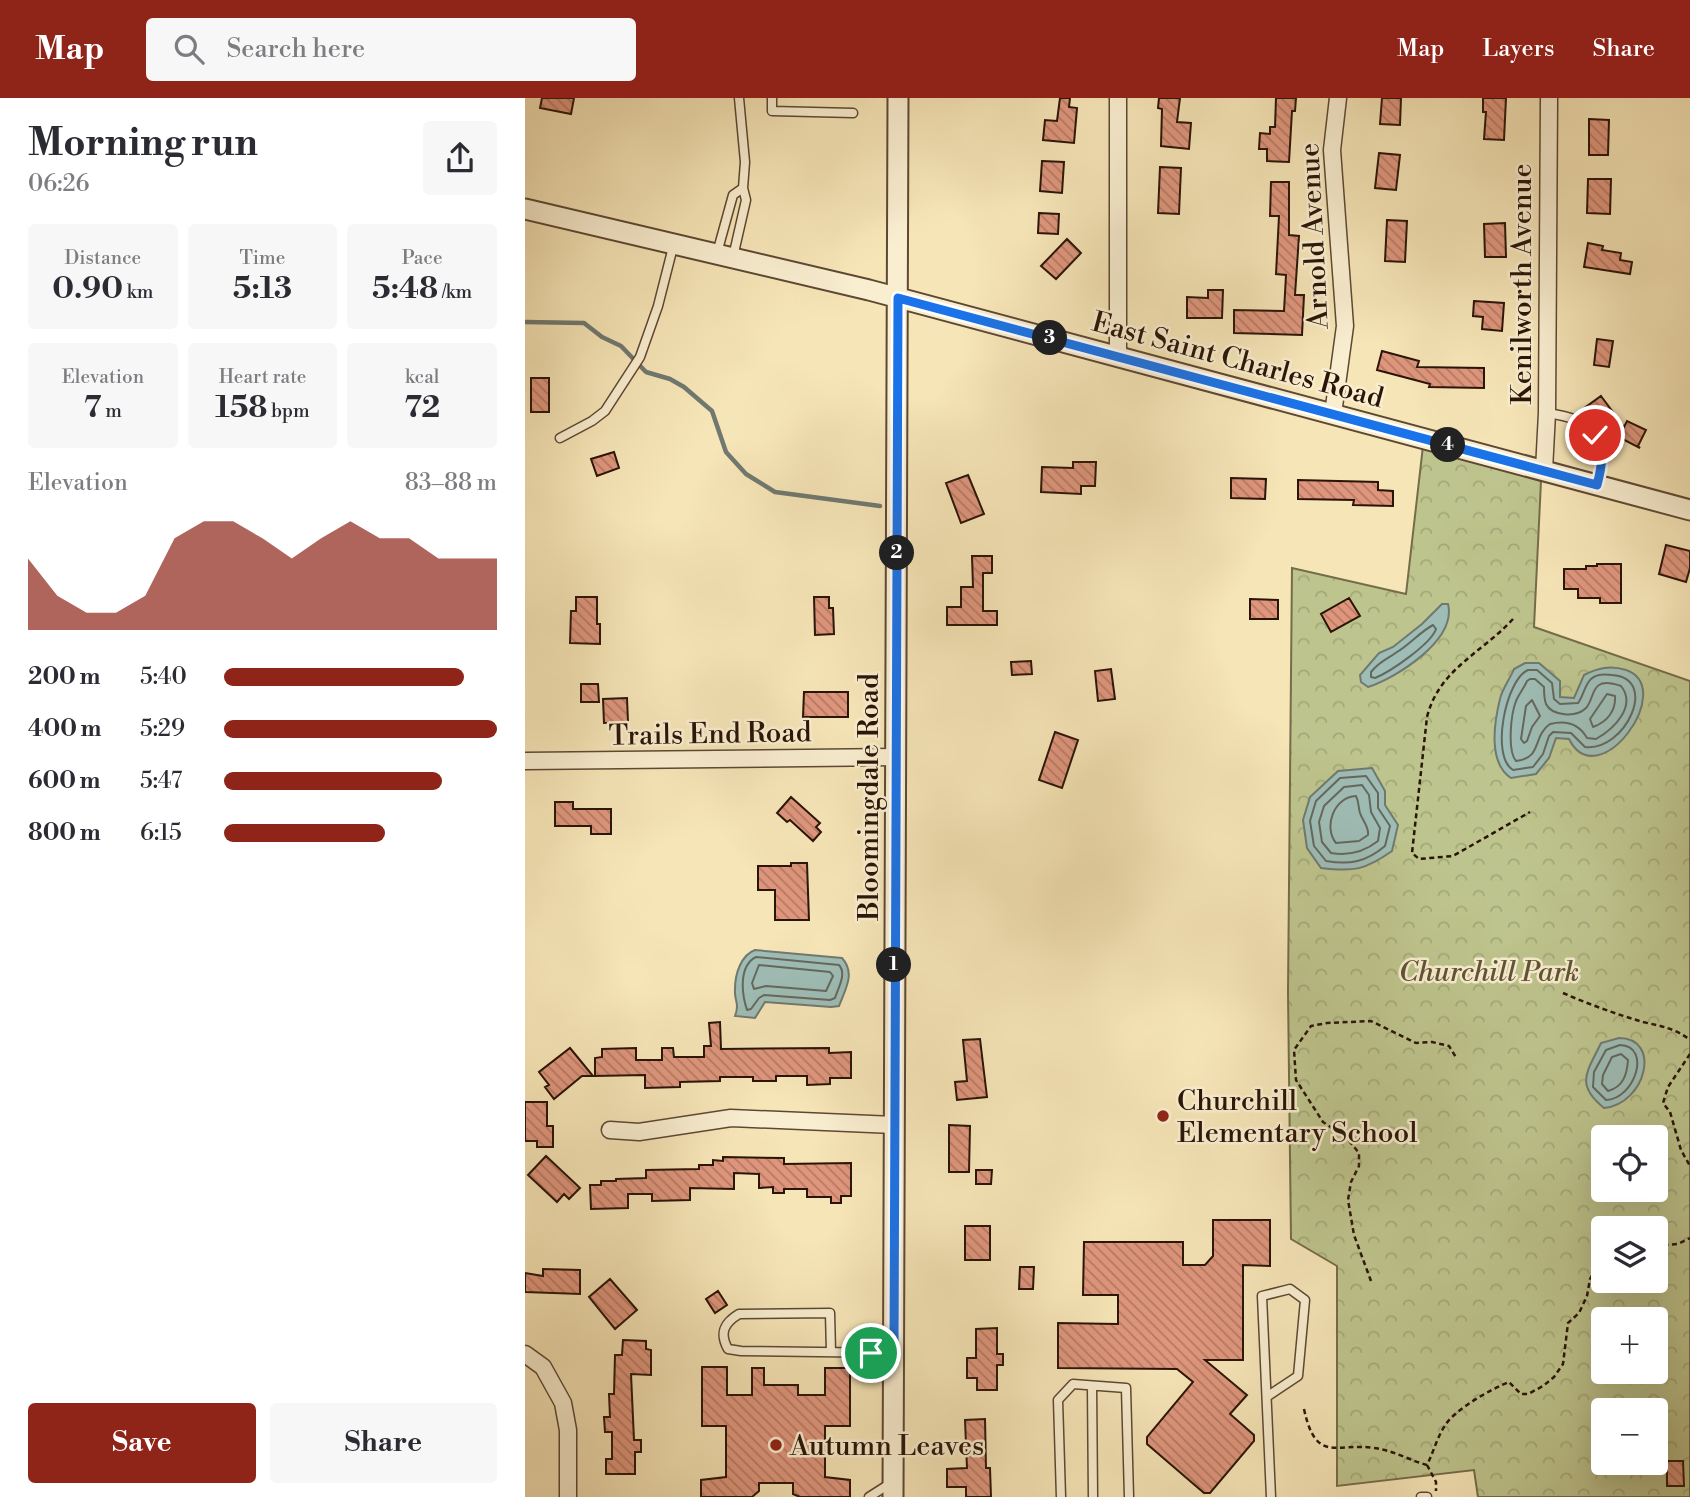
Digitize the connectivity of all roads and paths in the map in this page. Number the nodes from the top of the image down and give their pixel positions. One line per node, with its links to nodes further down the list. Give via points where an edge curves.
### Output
1 (739, 98): 8 (lane)
2 (772, 98): 7 (lane, via 772,111)
3 (898, 98): 12 (street, Bloomingdale Road)
4 (1118, 98): 13 (street)
5 (1338, 98): 15 (street, Arnold Avenue, via 1332,150 1345,326)
6 (1549, 98): 14 (street, Kenilworth Avenue)
7 (853, 113)
8 (743, 188): 11 (lane, via 746,200); 11 (lane, via 733,195)
9 (525, 209): 10 (street, East Saint Charles Road)
10 (674, 243): 11 (street, East Saint Charles Road); 16 (lane, via 640,357 605,411)
11 (725, 255): 12 (street, East Saint Charles Road)
12 (898, 298): 13 (street, East Saint Charles Road); 21 (street, Bloomingdale Road)
13 (1118, 356): 15 (street, East Saint Charles Road)
14 (1547, 413): 17 (street, Kenilworth Avenue); 18 (lane, via 1585,422 1595,435 1602,446)
15 (1333, 414): 17 (street, East Saint Charles Road)
16 (560, 438)
17 (1544, 470): 18 (street, East Saint Charles Road)
18 (1597, 485): 19 (street, East Saint Charles Road)
19 (1690, 510)
20 (1513, 619): 23 (path, via 1443,681 1431,699 1412,853 1419,859 1453,856)
21 (896, 757): 22 (street, Trails End Road); 28 (street, Bloomingdale Road)
22 (525, 761)
23 (1530, 812)
24 (1563, 993): 25 (path, via 1664,1025)
25 (1688, 1038)
26 (1690, 1054): 30 (path, via 1663,1103)
27 (1457, 1059): 34 (path, via 1449,1046 1416,1042 1371,1021 1311,1026 1294,1050 1296,1080 1313,1107 1323,1122 1346,1137 1359,1153 1347,1200)
28 (894, 1125): 29 (street, via 731,1118 639,1132); 36 (street, Bloomingdale Road)
29 (610, 1130)
30 (1690, 1166)
31 (1690, 1238): 32 (path)
32 (1668, 1245)
33 (1591, 1277): 41 (path, via 1587,1297 1568,1324 1563,1364 1554,1377 1528,1394 1521,1394 1509,1382 1453,1414)
34 (1371, 1281)
35 (831, 1352): 35 (lane, via 728,1349 723,1329 739,1314 830,1313); 36 (lane)
36 (894, 1353): 42 (street, Bloomingdale Road)
37 (525, 1354): 43 (street, via 543,1367 566,1416)
38 (1092, 1386): 45 (lane, via 1073,1384 1058,1400); 46 (lane); 47 (lane, via 1126,1388)
39 (1268, 1396): 39 (lane, via 1262,1296 1290,1289 1305,1300 1298,1376); 48 (lane)
40 (1304, 1409): 41 (path, via 1308,1429 1331,1449 1370,1447)
41 (1427, 1465): 51 (path, via 1436,1482)
42 (893, 1489): 44 (lane)
43 (568, 1497)
44 (869, 1497)
45 (1061, 1497)
46 (1093, 1497)
47 (1129, 1497)
48 (1271, 1497)
49 (1421, 1497): 50 (lane)
50 (1427, 1497)
51 (1436, 1497)

